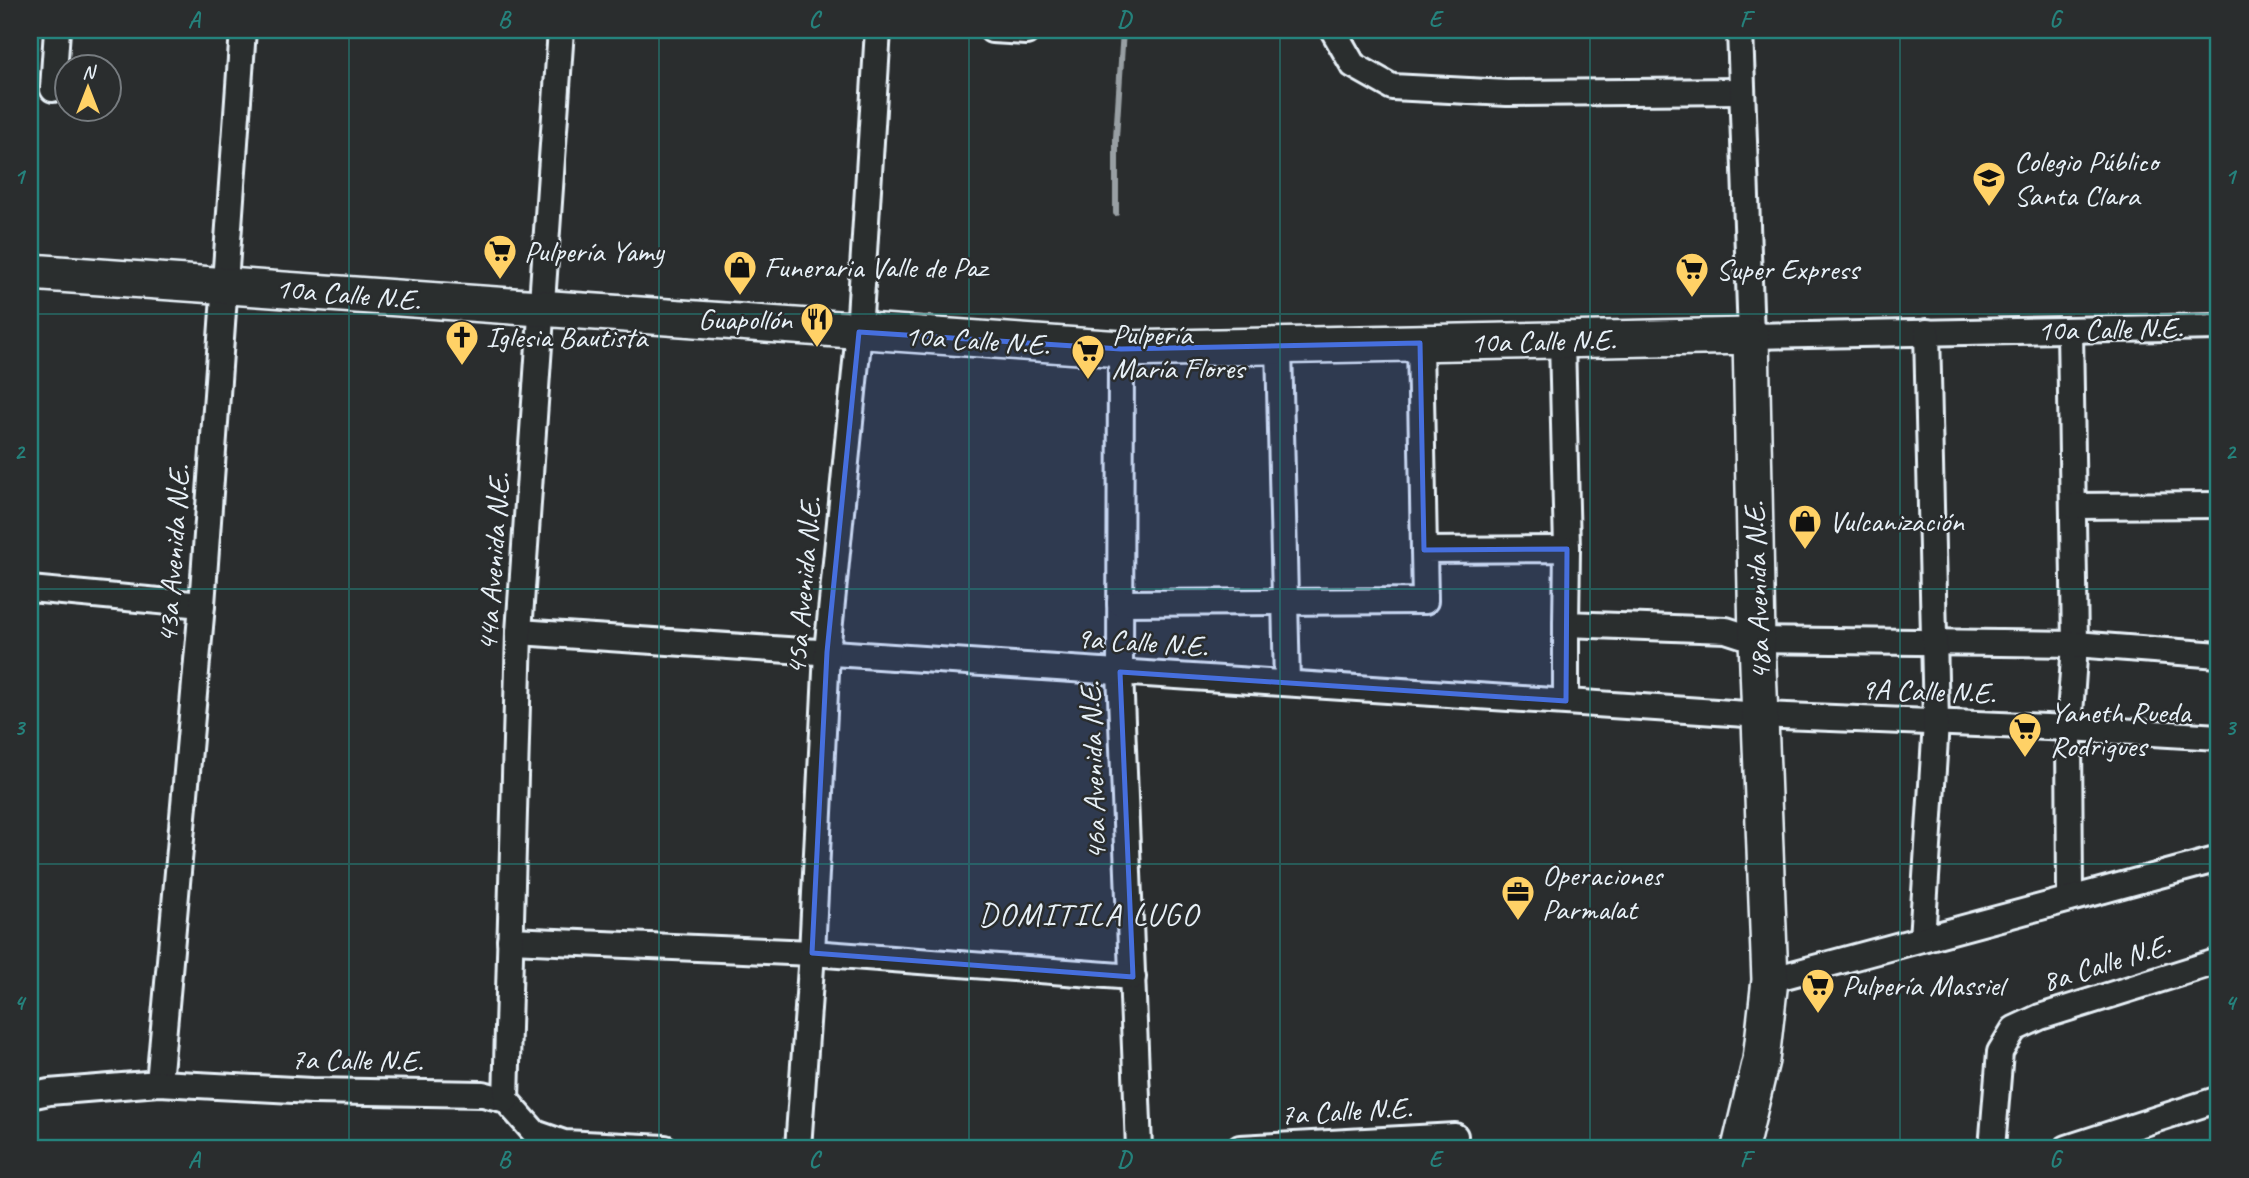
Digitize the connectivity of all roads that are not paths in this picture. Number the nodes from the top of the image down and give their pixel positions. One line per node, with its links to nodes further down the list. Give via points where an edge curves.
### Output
1 (57, 30): 9 (street)
2 (243, 30): 12 (street, 43a Avenida N.E.)
3 (561, 30): 13 (street, 44a Avenida N.E.)
4 (878, 30): 16 (street, 45a Avenida N.E.)
5 (992, 30): 8 (street)
6 (1333, 30): 10 (street, via 1353,65 1392,87 1507,93)
7 (1740, 30): 10 (street, 48a Avenida N.E.)
8 (1026, 33)
9 (56, 52)
10 (1741, 91): 18 (street, 48a Avenida N.E.)
11 (30, 272): 12 (street, 10a Calle N.E.)
12 (225, 285): 13 (street, 10a Calle N.E.); 30 (street, 43a Avenida N.E.)
13 (542, 310): 16 (street, 10a Calle N.E.); 32 (street, 44a Avenida N.E.)
14 (2219, 327): 15 (street, 10a Calle N.E.)
15 (2070, 330): 17 (street, 10a Calle N.E.); 24 (street)
16 (859, 332): 22 (street, 10a Calle N.E.); 36 (street, 45a Avenida N.E.)
17 (1927, 332): 18 (street, 10a Calle N.E.); 34 (street)
18 (1751, 336): 19 (street, 10a Calle N.E.); 33 (street, 48a Avenida N.E.)
19 (1562, 340): 20 (street, 10a Calle N.E.); 25 (street)
20 (1420, 343): 21 (street, 10a Calle N.E.); 26 (street)
21 (1279, 346): 22 (street, 10a Calle N.E.); 28 (street)
22 (1121, 349): 29 (street, 46a Avenida N.E.)
23 (2219, 505): 24 (street)
24 (2073, 506): 35 (street)
25 (1567, 549): 26 (street); 31 (street)
26 (1424, 550): 28 (street, via 1425,601)
27 (30, 589): 30 (street)
28 (1285, 601): 29 (street); 39 (street)
29 (1120, 603): 38 (street, 46a Avenida N.E.)
30 (202, 605): 53 (street, 43a Avenida N.E.)
31 (1566, 624): 33 (street, via 1726,630); 40 (street)
32 (519, 632): 36 (street, 9a Calle N.E.); 48 (street, 44a Avenida N.E.)
33 (1758, 640): 34 (street); 41 (street, 48a Avenida N.E.)
34 (1934, 642): 35 (street); 42 (street)
35 (2075, 644): 37 (street); 43 (street)
36 (827, 652): 38 (street, 9a Calle N.E.); 49 (street, 45a Avenida N.E.)
37 (2219, 655)
38 (1120, 672): 39 (street, 9a Calle N.E.); 51 (street, 46a Avenida N.E.)
39 (1287, 683): 40 (street, 9a Calle N.E.)
40 (1566, 701): 41 (street, 9a Calle N.E.)
41 (1761, 715): 42 (street, 9A Calle N.E.); 52 (street, 48a Avenida N.E.)
42 (1936, 723): 43 (street, 9A Calle N.E.); 47 (street)
43 (2069, 728): 44 (street, 9A Calle N.E.); 46 (street)
44 (2219, 737)
45 (2219, 859): 46 (street)
46 (2070, 897): 47 (street)
47 (1922, 939): 52 (street)
48 (510, 940): 49 (street); 56 (street, 44a Avenida N.E.)
49 (812, 953): 51 (street); 59 (street, 45a Avenida N.E.)
50 (2219, 961): 63 (street, 8a Calle N.E., via 2014,1029 2000,1052)
51 (1133, 977): 60 (street, 46a Avenida N.E.)
52 (1770, 980): 62 (street, 48a Avenida N.E., via 1761,1060)
53 (159, 1083): 54 (street, 7a Calle N.E.); 56 (street, 7a Calle N.E., via 483,1094)
54 (30, 1096)
55 (2219, 1099): 64 (street)
56 (506, 1100): 58 (street, via 535,1133 564,1143)
57 (1455, 1136): 61 (street, 7a Calle N.E.)
58 (665, 1148)
59 (798, 1148)
60 (1139, 1148)
61 (1240, 1148)
62 (1740, 1148)
63 (1992, 1148)
64 (2067, 1148)

